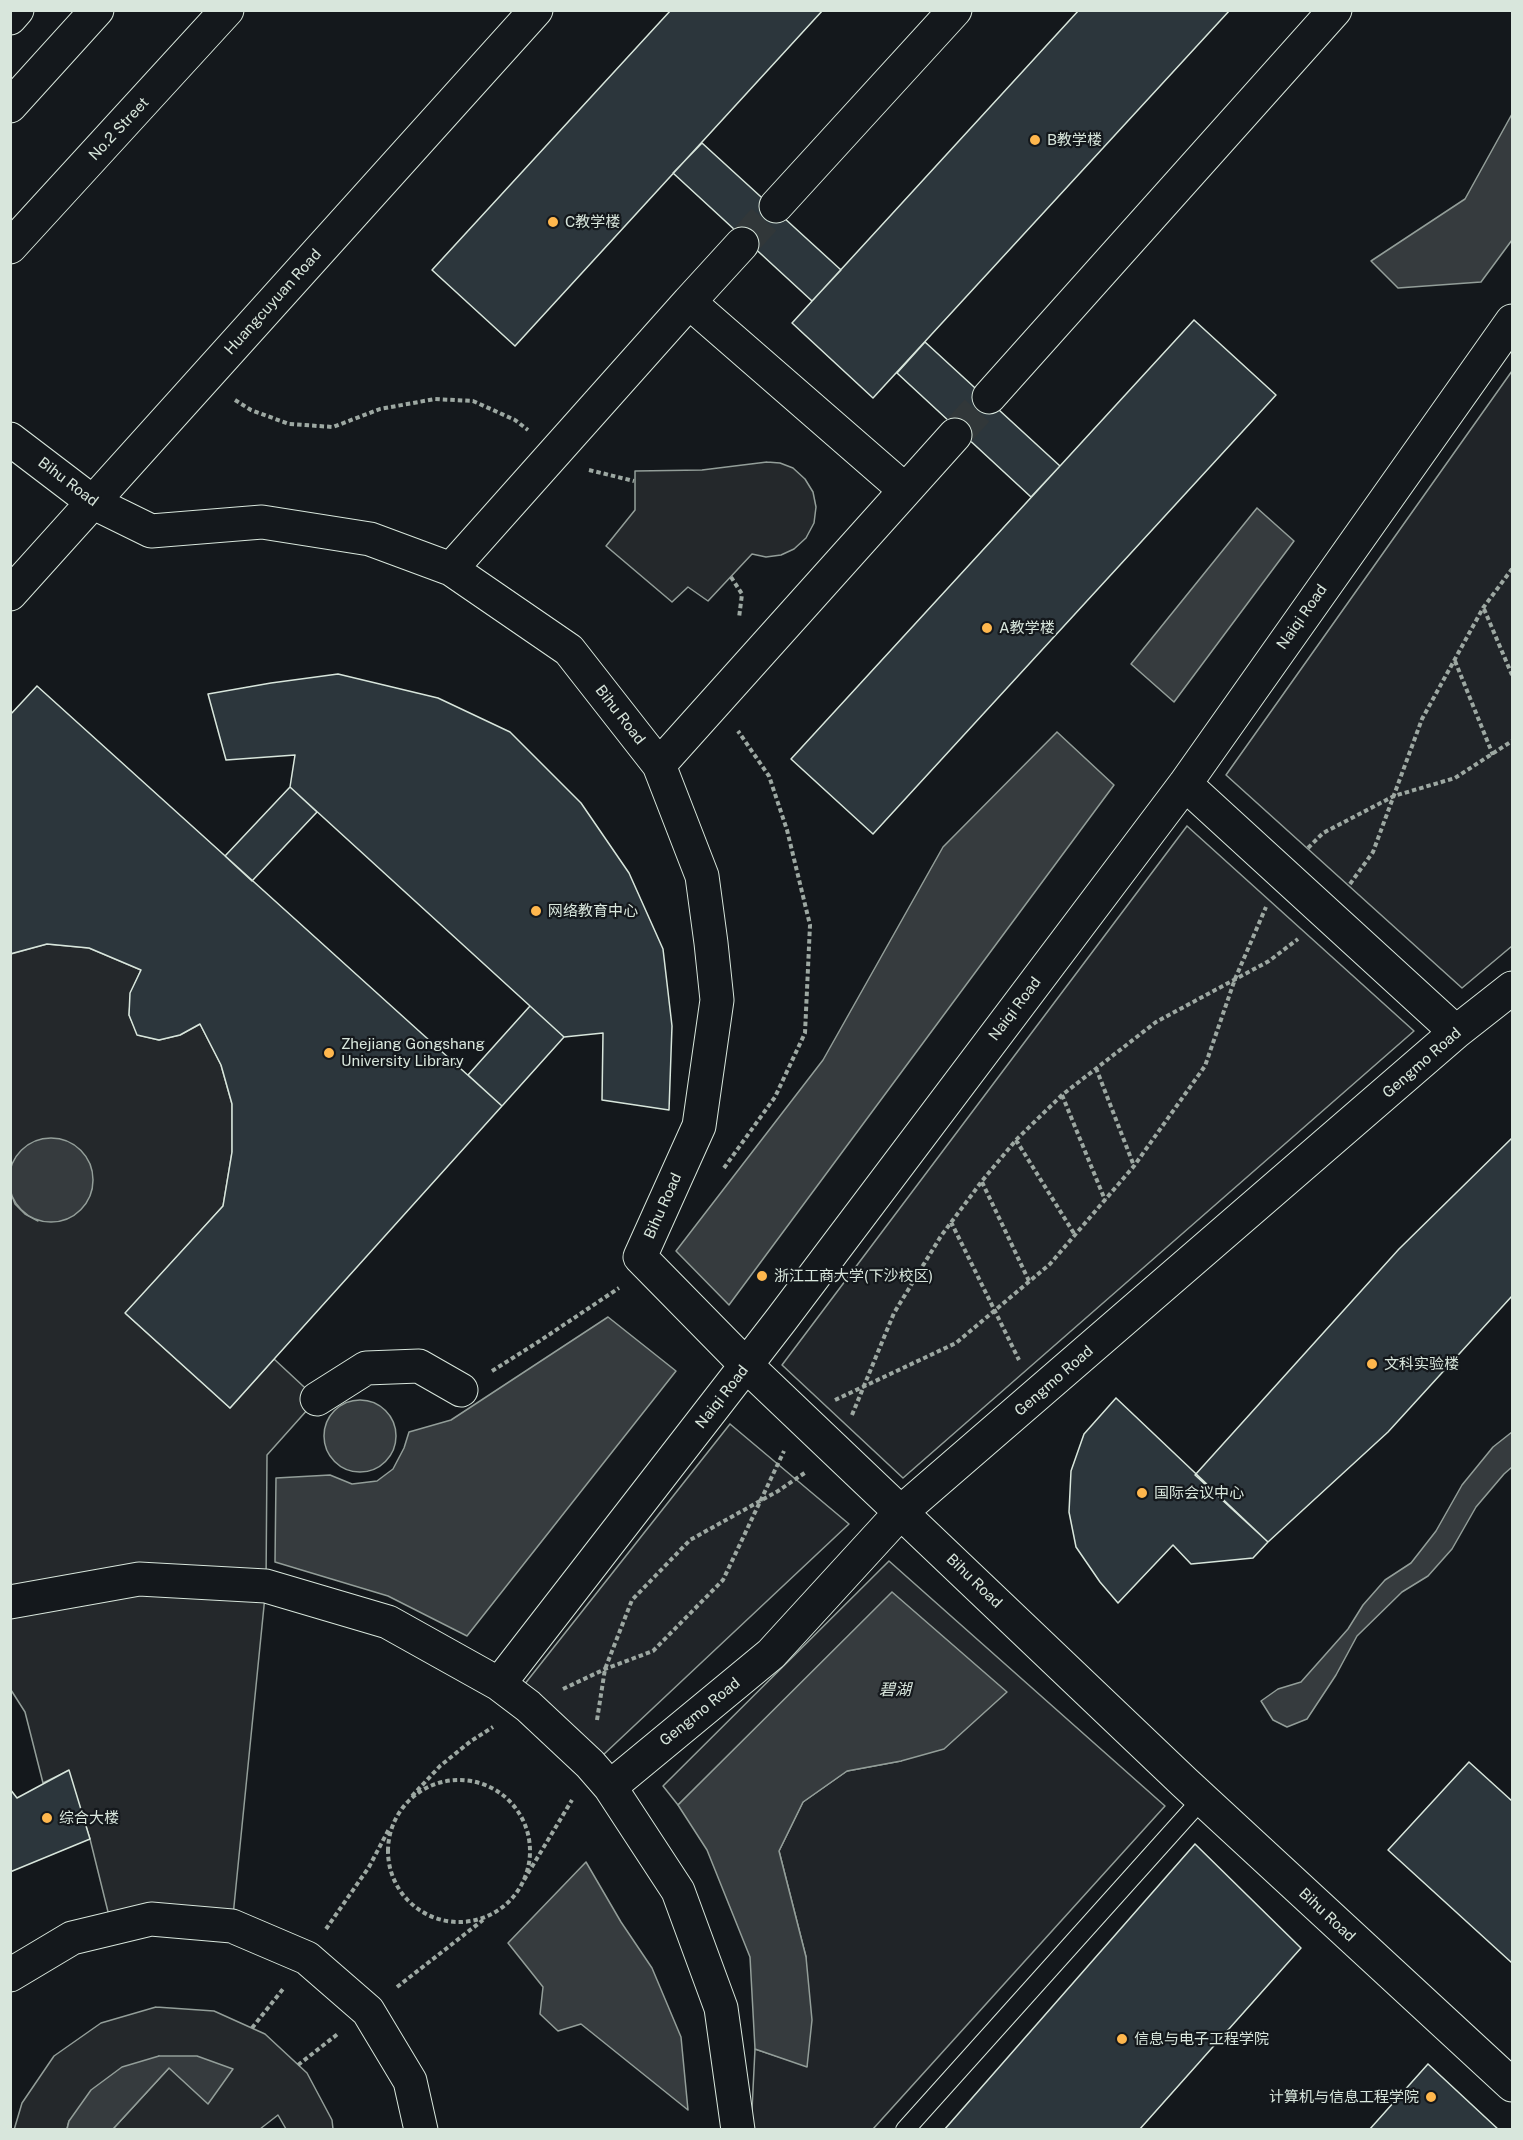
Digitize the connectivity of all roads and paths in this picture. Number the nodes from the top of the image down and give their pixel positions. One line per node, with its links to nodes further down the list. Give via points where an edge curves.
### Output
1 (17, 10): 7 (street)
2 (97, 10): 8 (street)
3 (227, 10): 11 (street, No.2 Street)
4 (536, 10): 14 (street, Huangcuyuan Road)
5 (955, 10): 9 (street)
6 (1335, 10): 15 (street)
7 (10, 18)
8 (10, 106)
9 (776, 206)
10 (742, 244): 12 (street)
11 (10, 247)
12 (689, 302): 18 (street); 20 (street)
13 (1512, 321): 31 (street, Naiqi Road)
14 (204, 379): 18 (path, via 251,410 289,424 333,427 380,409 435,399 473,401 515,420); 21 (street, Huangcuyuan Road)
15 (989, 397)
16 (955, 435): 20 (street)
17 (10, 439): 21 (street, Bihu Road)
18 (555, 451): 19 (path, via 572,464); 22 (street)
19 (634, 481)
20 (905, 490): 30 (street)
21 (94, 503): 22 (street, Bihu Road, via 152,531 262,522 370,539); 24 (street, Huangcuyuan Road)
22 (450, 569): 30 (street, Bihu Road, via 569,650)
23 (1512, 569): 25 (path)
24 (10, 594)
25 (1484, 608): 26 (path); 27 (path)
26 (1455, 661): 29 (path); 32 (path, via 1422,719)
27 (1512, 675)
28 (1512, 741): 29 (path)
29 (1493, 755): 32 (path, via 1455,778)
30 (659, 765): 48 (street, Bihu Road, via 702,876 717,1000 699,1126 639,1257)
31 (1185, 784): 33 (street); 48 (street, Naiqi Road)
32 (1394, 795): 33 (path, via 1323,833); 34 (path, via 1373,852)
33 (1281, 873): 34 (street); 35 (path)
34 (1329, 915): 35 (path, via 1269,961); 37 (street)
35 (1235, 979): 38 (path, via 1156,1022); 41 (path, via 1205,1066)
36 (1512, 988): 37 (street, Gengmo Road)
37 (1456, 1032): 51 (street, Gengmo Road)
38 (1096, 1068): 39 (path); 41 (path)
39 (1062, 1095): 40 (path); 43 (path)
40 (1016, 1140): 42 (path); 45 (path)
41 (1134, 1166): 43 (path)
42 (981, 1181): 44 (path); 46 (path)
43 (1105, 1200): 45 (path)
44 (951, 1222): 47 (path); 49 (path, via 894,1313)
45 (1075, 1235): 46 (path)
46 (1029, 1281): 47 (path)
47 (995, 1310): 49 (path, via 956,1343); 51 (path)
48 (747, 1365): 53 (street, Bihu Road); 59 (street, Naiqi Road)
49 (864, 1386): 53 (path); 54 (path)
50 (461, 1390): 52 (street, via 419,1366 366,1368)
51 (1036, 1396): 56 (street, Gengmo Road)
52 (317, 1399)
53 (801, 1416): 54 (street, Bihu Road); 55 (path)
54 (838, 1450): 55 (path); 56 (street, Bihu Road)
55 (758, 1502): 58 (path, via 690,1539 632,1600); 58 (path, via 723,1580 653,1651)
56 (901, 1512): 61 (street, Gengmo Road, via 771,1654); 63 (street, Bihu Road)
57 (10, 1602): 59 (street, via 139,1579 266,1587 388,1622)
58 (605, 1669): 60 (path); 61 (path)
59 (499, 1684): 60 (street)
60 (528, 1706): 61 (street); 62 (path, via 471,1741)
61 (600, 1776): 64 (path, via 561,1820); 68 (street, via 678,1892 721,2008)
62 (412, 1796): 64 (path, via 447,1780 469,1780 490,1786 508,1798 522,1816 529,1837 530,1859); 64 (path, via 392,1823 387,1847 389,1871 400,1893 416,1909 438,1920 462,1923 501,1909)
63 (1202, 1799): 66 (street, Bihu Road); 69 (lane)
64 (524, 1881)
65 (10, 1974): 67 (street, via 72,1938 151,1919 232,1926 307,1958 368,2011 410,2081)
66 (1512, 2085)
67 (422, 2130)
68 (738, 2130)
69 (905, 2130)

